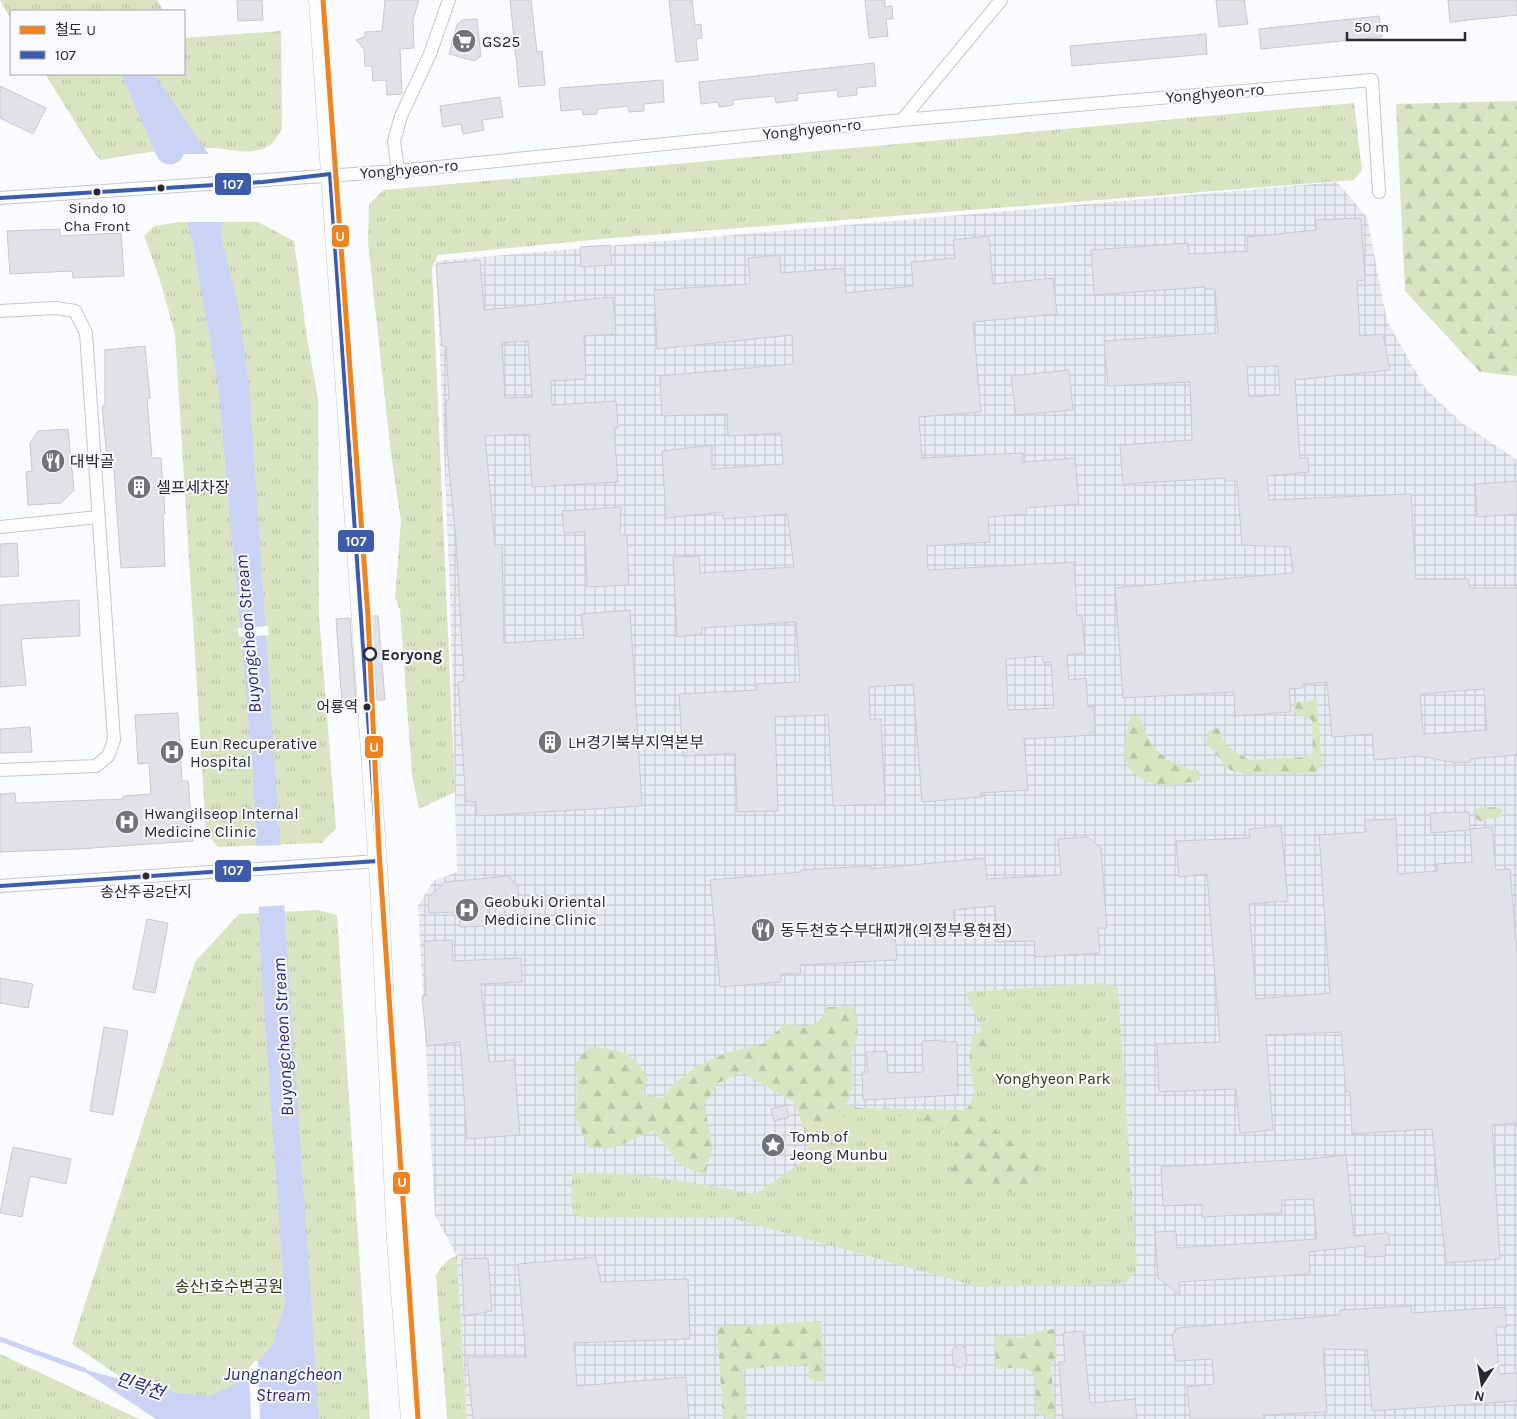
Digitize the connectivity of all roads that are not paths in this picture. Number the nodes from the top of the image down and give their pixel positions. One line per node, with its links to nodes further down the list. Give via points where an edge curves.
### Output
1 (318, 0): 6 (main road)
2 (449, 0): 5 (street, via 430,54 401,116 394,141)
3 (1001, 0): 4 (street)
4 (902, 120): 5 (street, Yonghyeon-ro); 7 (street, Yonghyeon-ro, via 1372,80)
5 (398, 171): 6 (street, Yonghyeon-ro)
6 (330, 174): 8 (street, Yonghyeon-ro); 13 (main road)
7 (1379, 192)
8 (0, 198)
9 (0, 312): 10 (street, via 55,308 75,312 86,333)
10 (98, 517): 11 (street); 12 (street, via 114,740 108,756 96,766)
11 (0, 527)
12 (0, 770)
13 (378, 861): 14 (street); 15 (main road, via 396,1240)
14 (0, 886)
15 (410, 1419)

